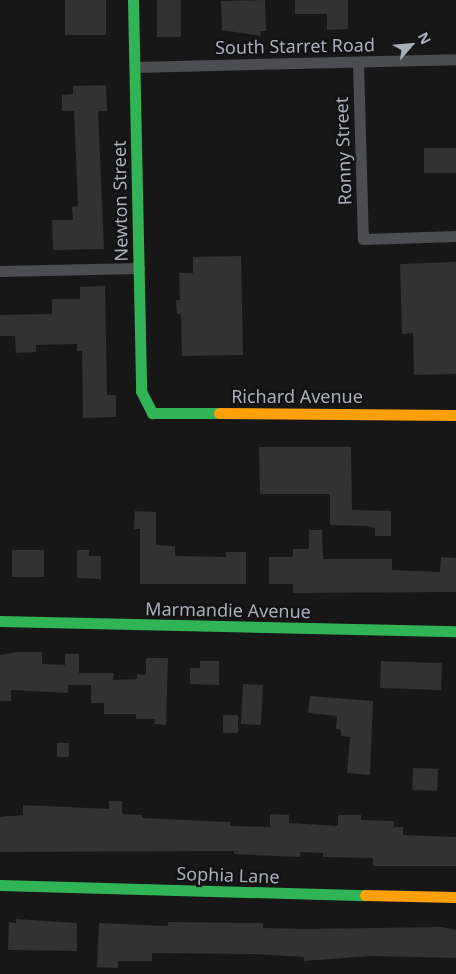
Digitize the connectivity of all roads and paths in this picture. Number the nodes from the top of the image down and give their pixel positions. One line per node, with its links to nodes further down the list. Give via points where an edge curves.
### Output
1 (133, 0): 4 (street, Newton Street)
2 (456, 60): 3 (street, South Starret Road)
3 (358, 63): 4 (street, South Starret Road); 5 (street, Ronny Street, via 364,238)
4 (135, 67): 6 (street, Newton Street)
5 (456, 236)
6 (139, 268): 7 (street); 8 (street, Newton Street, via 141,391)
7 (0, 271)
8 (146, 400): 9 (street, Richard Avenue, via 152,413)
9 (456, 415)
10 (0, 622): 11 (street, Marmandie Avenue)
11 (456, 632)
12 (0, 885): 13 (street, Sophia Lane)
13 (456, 898)

